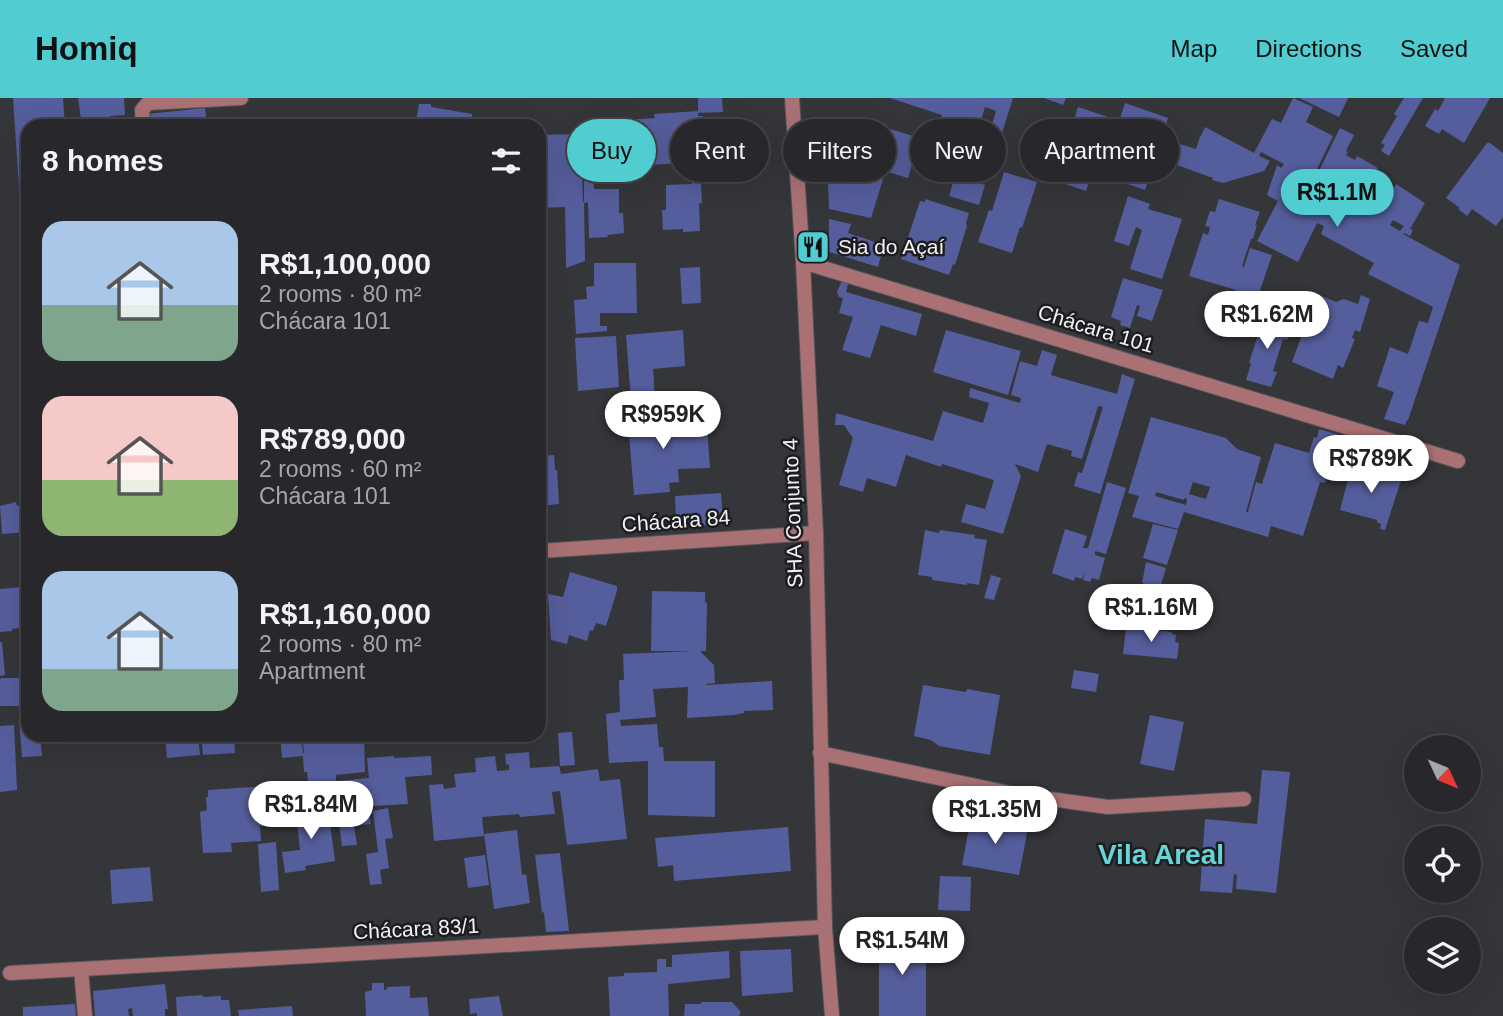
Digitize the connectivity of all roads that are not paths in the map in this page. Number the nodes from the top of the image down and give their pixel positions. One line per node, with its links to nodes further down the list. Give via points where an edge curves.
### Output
1 (241, 98): 3 (street, via 148,103 142,110)
2 (792, 98): 4 (street, SHA Conjunto 4)
3 (143, 119)
4 (803, 262): 5 (street, Chácara 101); 6 (street, SHA Conjunto 4)
5 (1458, 461)
6 (816, 533): 7 (street, Chácara 84); 8 (street, SHA Conjunto 4)
7 (546, 551)
8 (820, 753): 9 (street, via 1014,794 1108,807); 10 (street, SHA Conjunto 4)
9 (1244, 799)
10 (825, 927): 11 (street, Chácara 83/1); 14 (street, SHA Conjunto 4)
11 (81, 969): 12 (street, Chácara 83/1); 13 (street)
12 (10, 973)
13 (85, 1016)
14 (832, 1016)

